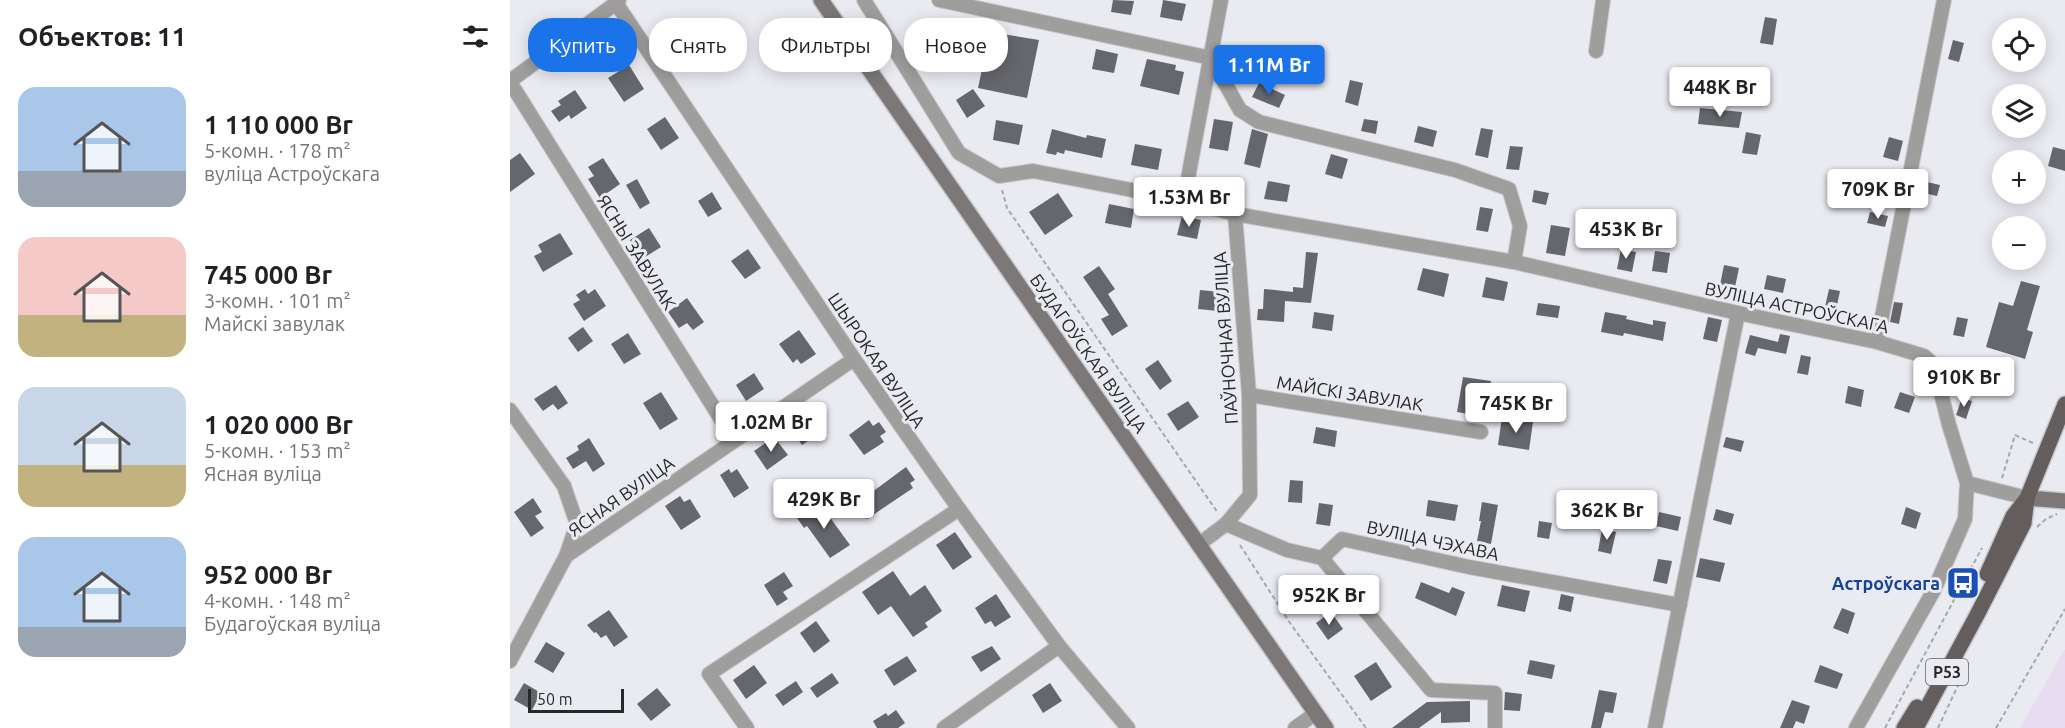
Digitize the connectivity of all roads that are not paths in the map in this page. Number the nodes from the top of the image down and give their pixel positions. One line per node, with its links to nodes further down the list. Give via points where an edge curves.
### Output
1 (821, 0): 28 (street, БУДАГОЎСКАЯ ВУЛІЦА)
2 (864, 0): 11 (street, via 959,153 999,176 1033,171)
3 (939, 0): 9 (street)
4 (1221, 0): 9 (street)
5 (1603, 0): 8 (street)
6 (1944, 0): 15 (street)
7 (618, 2): 10 (street); 16 (street, ШЫРОКАЯ ВУЛІЦА)
8 (1596, 51)
9 (1211, 58): 11 (street); 13 (street, via 1240,110 1259,122 1455,170 1509,189 1520,226)
10 (510, 82): 22 (street, ЯСНЫ ЗАВУЛАК)
11 (1184, 200): 12 (street)
12 (1235, 214): 13 (street, ВУЛІЦА АСТРОЎСКАГА); 17 (street, ПАЎНОЧНАЯ ВУЛІЦА)
13 (1514, 262): 14 (street, ВУЛІЦА АСТРОЎСКАГА)
14 (1738, 313): 15 (street, ВУЛІЦА АСТРОЎСКАГА); 31 (street)
15 (1876, 342): 23 (street, ВУЛІЦА АСТРОЎСКАГА, via 1924,356 1934,365)
16 (854, 359): 22 (street, ЯСНАЯ ВУЛІЦА); 26 (street, ШЫРОКАЯ ВУЛІЦА)
17 (1249, 396): 21 (street, МАЙСКІ ЗАВУЛАК); 27 (street, ПАЎНОЧНАЯ ВУЛІЦА, via 1250,495)
18 (2065, 404): 24 (main road, Р53)
19 (510, 410): 20 (street)
20 (515, 428): 29 (street, via 564,486 577,524)
21 (1481, 432)
22 (734, 440): 29 (street, ЯСНАЯ ВУЛІЦА)
23 (1967, 483): 24 (street); 42 (street, via 1965,519 1934,590)
24 (2027, 498): 25 (street); 43 (main road, Р53, via 2013,516 1980,590); 44 (main road, Р53, via 2024,523)
25 (2065, 501)
26 (959, 509): 32 (street, ШЫРОКАЯ ВУЛІЦА); 35 (street, via 709,674)
27 (1226, 524): 28 (street); 30 (street, via 1287,550)
28 (1198, 545): 34 (street, БУДАГОЎСКАЯ ВУЛІЦА)
29 (566, 556): 33 (street, ЯСНАЯ ВУЛІЦА)
30 (1322, 558): 31 (street, ВУЛІЦА ЧЭХАВА, via 1342,539 1469,567); 40 (street, via 1431,690 1495,693)
31 (1680, 605): 41 (street)
32 (1059, 646): 36 (street); 37 (street, ШЫРОКАЯ ВУЛІЦА)
33 (510, 661)
34 (1316, 713): 38 (street); 39 (street, БУДАГОЎСКАЯ ВУЛІЦА)
35 (747, 728)
36 (944, 728)
37 (1128, 728)
38 (1295, 728)
39 (1326, 728)
40 (1495, 728)
41 (1655, 728)
42 (1856, 728)
43 (1904, 728)
44 (1916, 728)

